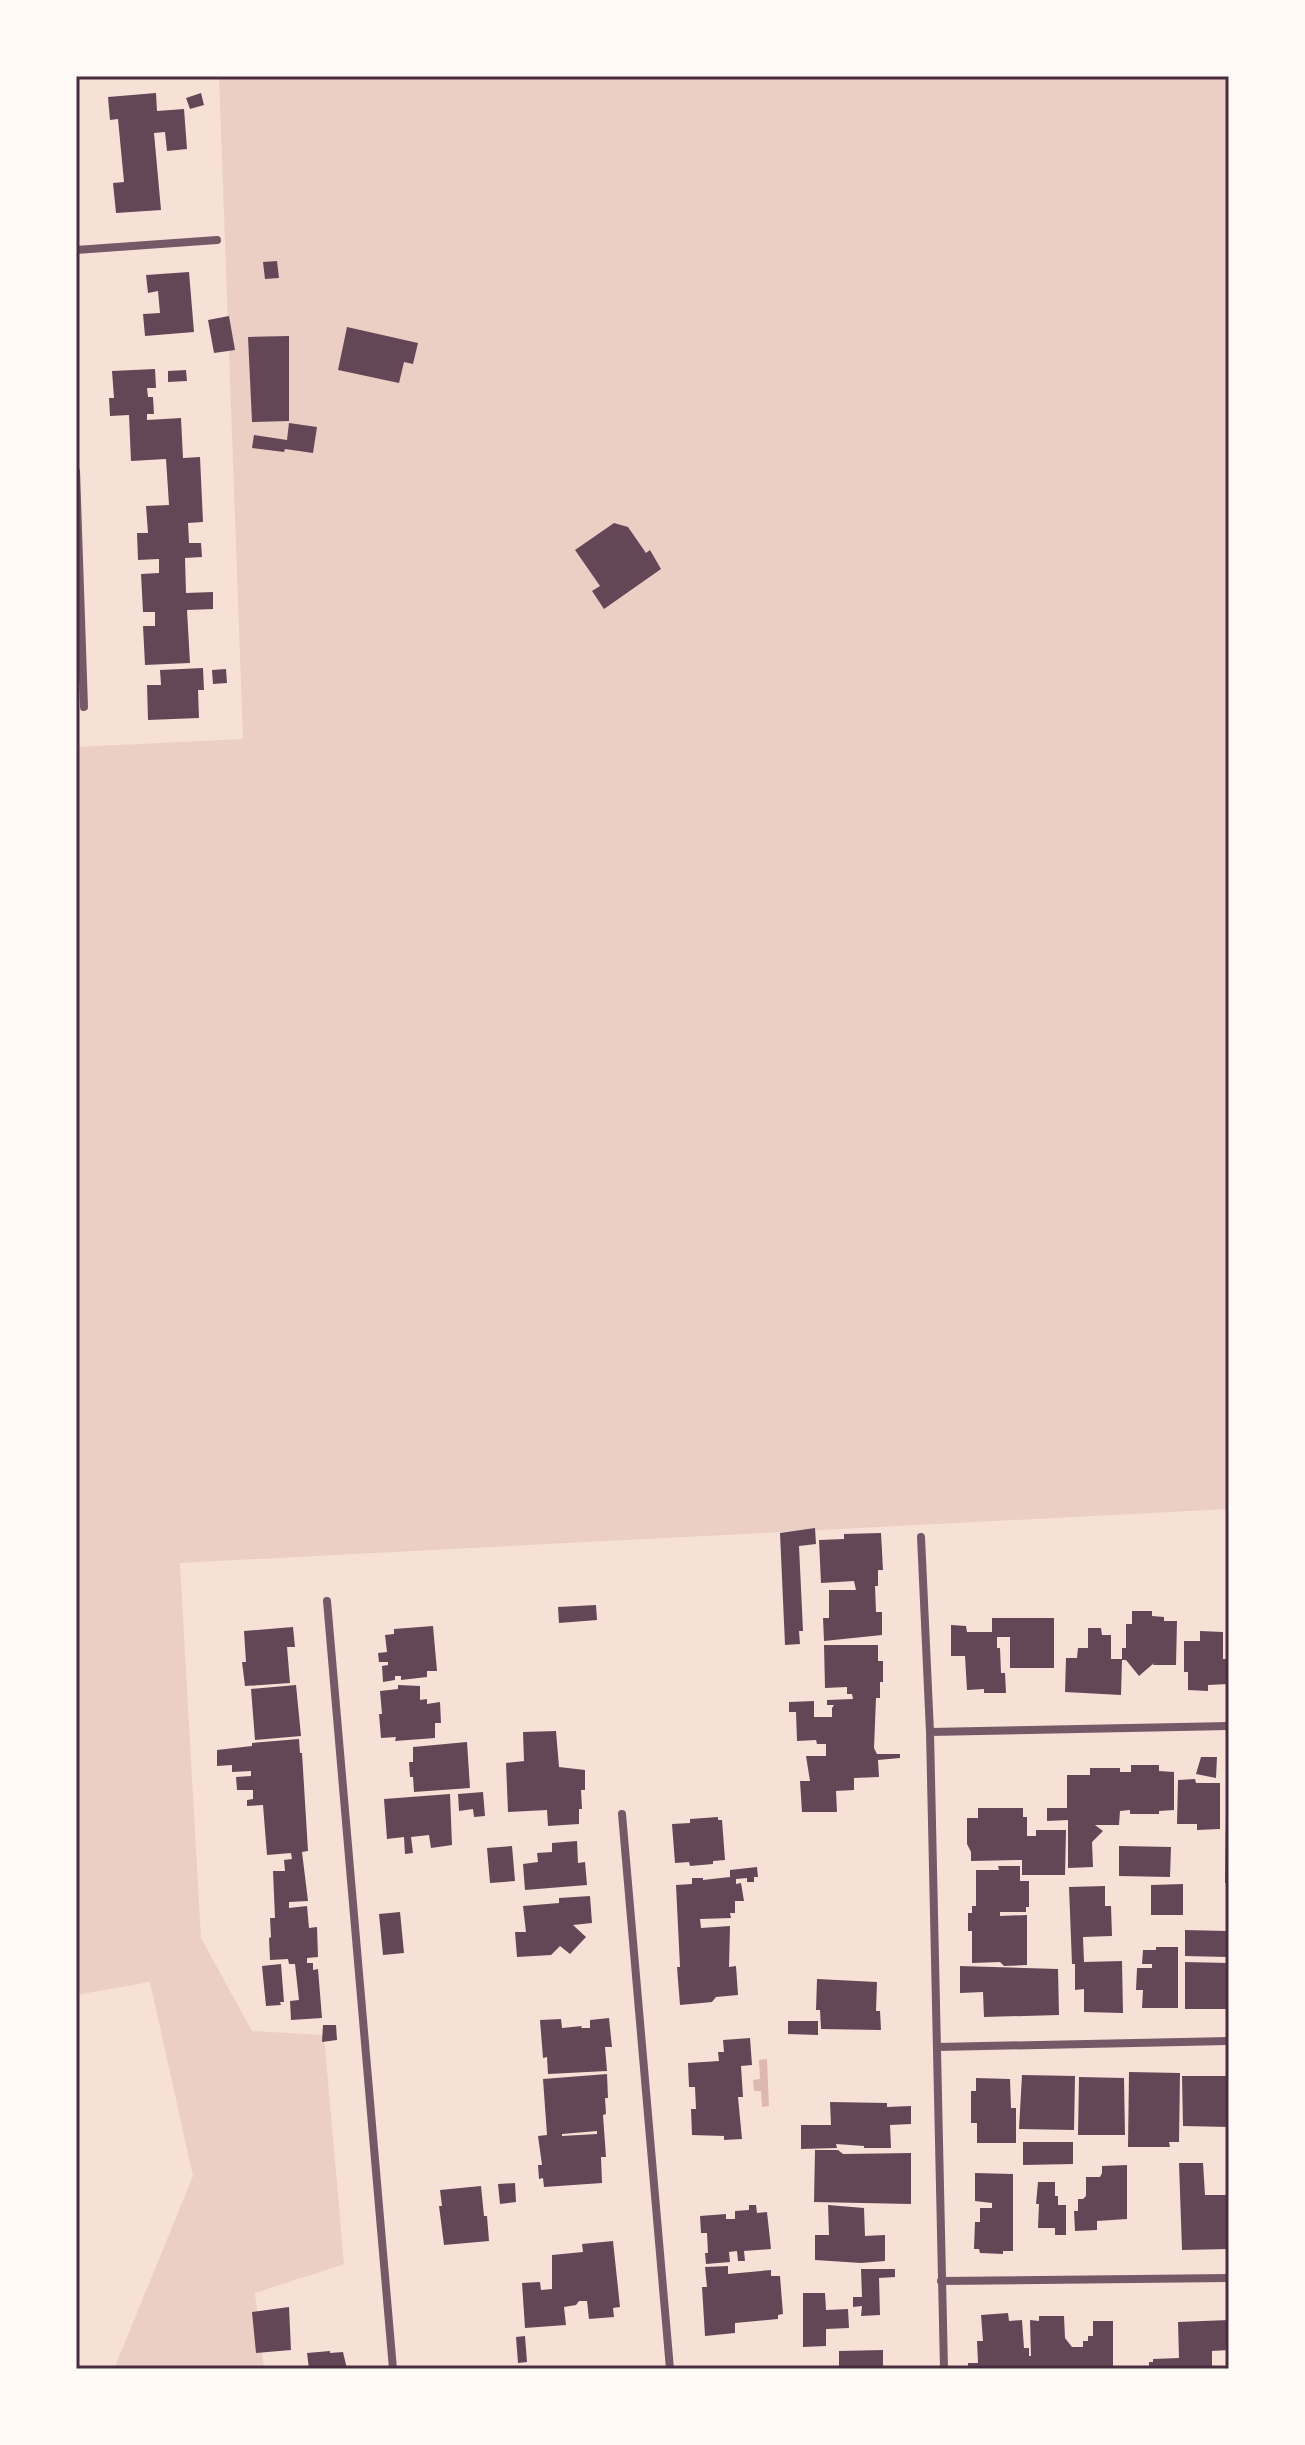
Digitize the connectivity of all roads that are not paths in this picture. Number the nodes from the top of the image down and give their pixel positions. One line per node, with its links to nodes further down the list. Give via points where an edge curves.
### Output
1 (217, 240): 2 (street)
2 (76, 250)
3 (76, 471): 4 (street)
4 (84, 707)
5 (921, 1537): 8 (street)
6 (327, 1601): 14 (street)
7 (1229, 1726): 8 (street)
8 (930, 1732): 11 (street)
9 (622, 1814): 15 (street)
10 (1229, 2041): 11 (street)
11 (938, 2047): 13 (street)
12 (1229, 2278): 13 (street)
13 (941, 2281): 16 (street)
14 (393, 2369)
15 (670, 2369)
16 (944, 2369)

